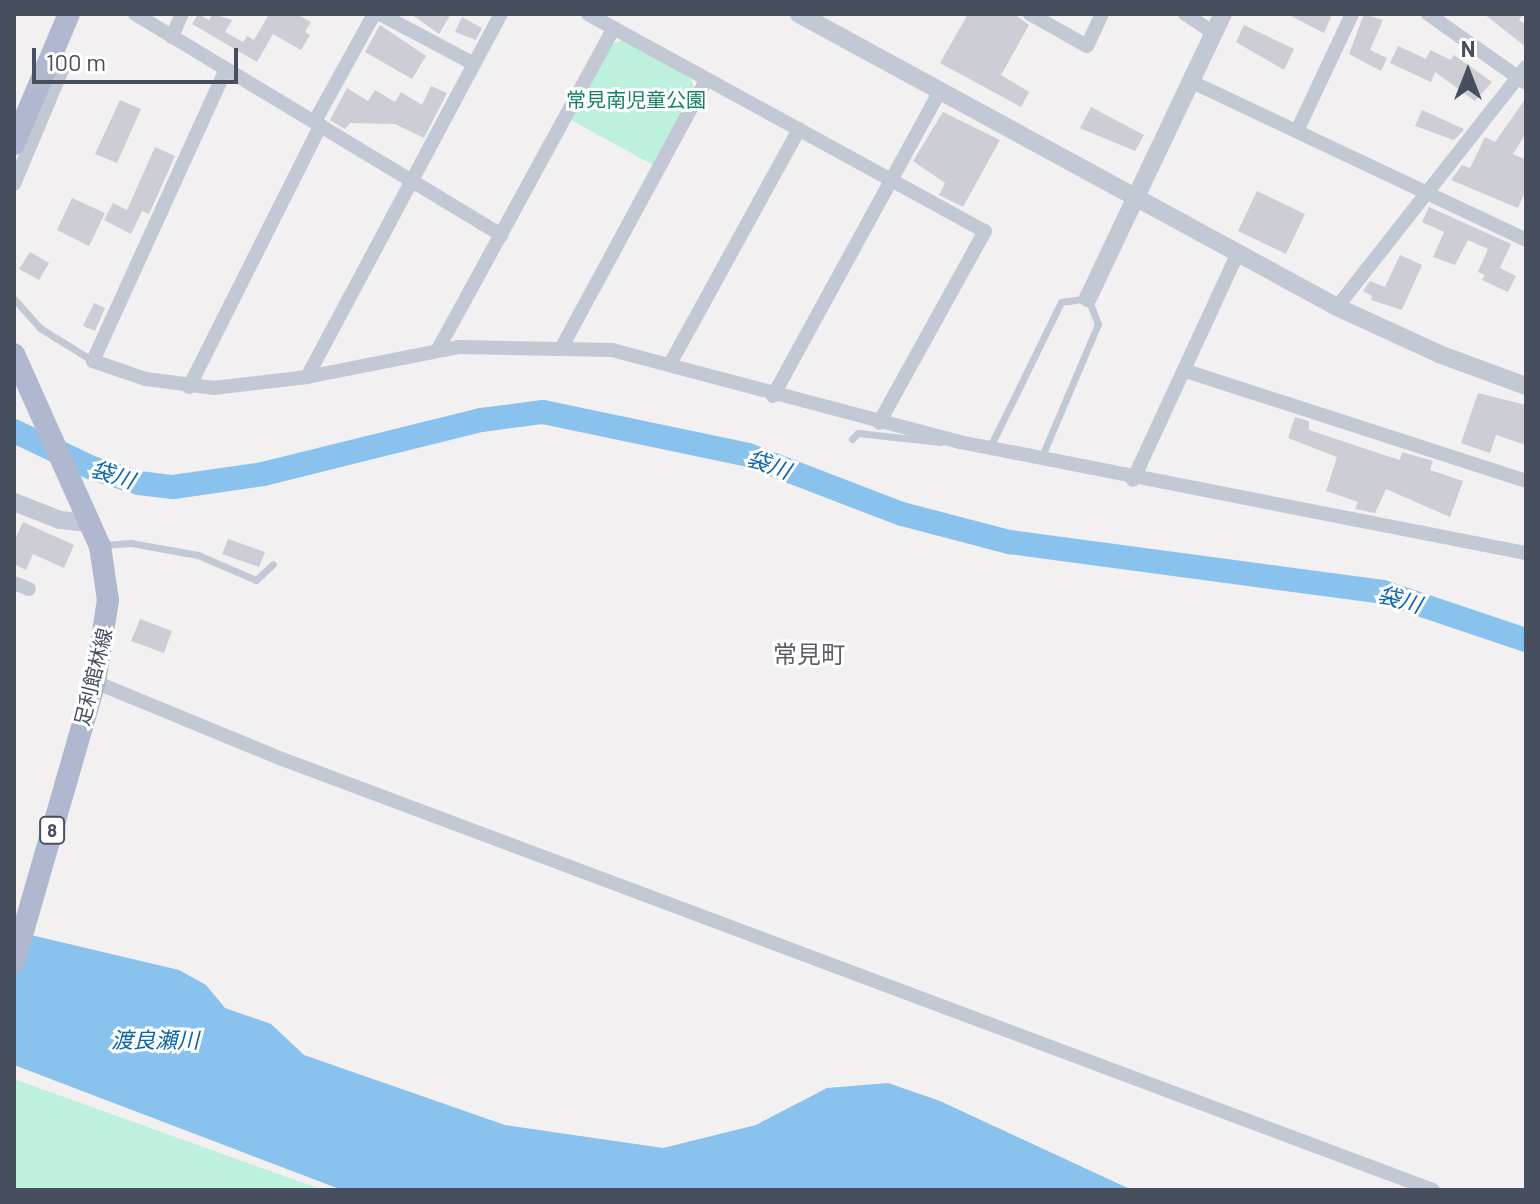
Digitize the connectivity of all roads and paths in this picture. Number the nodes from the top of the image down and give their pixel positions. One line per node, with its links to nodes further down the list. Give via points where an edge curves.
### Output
1 (69, 14): 17 (main road)
2 (135, 14): 16 (street)
3 (182, 14): 16 (street)
4 (377, 14): 18 (street); 24 (street)
5 (501, 14): 18 (street)
6 (588, 14): 14 (street)
7 (800, 14): 23 (street)
8 (1030, 14): 9 (street, via 1087,46)
9 (1102, 14)
10 (1185, 14): 15 (street)
11 (1223, 14): 15 (street)
12 (1352, 14): 26 (street)
13 (1428, 14): 20 (street)
14 (614, 28): 21 (street); 33 (street)
15 (1214, 33): 22 (street)
16 (172, 37): 19 (street)
17 (50, 55): 27 (main road); 30 (street, via 62,70)
18 (474, 64): 28 (street)
19 (226, 69): 24 (street); 42 (street)
20 (1523, 76): 31 (street)
21 (707, 79): 25 (street); 39 (street)
22 (1190, 81): 26 (street); 32 (street)
23 (940, 91): 29 (street); 32 (street)
24 (318, 123): 28 (street); 47 (street)
25 (799, 129): 29 (street); 43 (street)
26 (1297, 131): 31 (street)
27 (14, 144)
28 (412, 180): 33 (street); 45 (street)
29 (892, 180): 48 (street); 49 (street, via 985,231)
30 (14, 184)
31 (1427, 193): 34 (street); 38 (street)
32 (1136, 197): 35 (street); 36 (street)
33 (501, 235): 40 (street)
34 (1526, 240)
35 (1238, 253): 38 (street); 44 (street)
36 (1088, 298): 52 (lane, via 1061,302); 53 (lane, via 1098,324)
37 (14, 299): 42 (lane, via 40,328)
38 (1337, 307): 46 (street, via 1439,354)
39 (563, 345): 40 (street); 43 (street)
40 (437, 351): 45 (street)
41 (14, 354): 57 (main road, 足利館林線 / 8)
42 (93, 361): 47 (street)
43 (670, 364): 48 (street)
44 (1186, 371): 54 (street); 55 (street)
45 (307, 377): 47 (street)
46 (1526, 386)
47 (189, 387)
48 (773, 396): 49 (street)
49 (879, 423): 51 (street)
50 (852, 439): 51 (lane, via 858,433)
51 (960, 442): 52 (street)
52 (989, 449): 53 (street)
53 (1040, 459): 54 (street)
54 (1133, 480): 59 (street)
55 (1526, 481)
56 (14, 502): 57 (street, via 60,520)
57 (90, 521): 58 (main road, 足利館林線 / 8)
58 (100, 546): 60 (lane, via 131,543 198,555 256,580); 63 (main road, 足利館林線 / 8, via 108,600)
59 (1526, 553)
60 (273, 564)
61 (14, 583): 62 (street)
62 (29, 589)
63 (92, 689): 64 (main road, 足利館林線 / 8); 65 (street)
64 (14, 963)
65 (1433, 1190)

